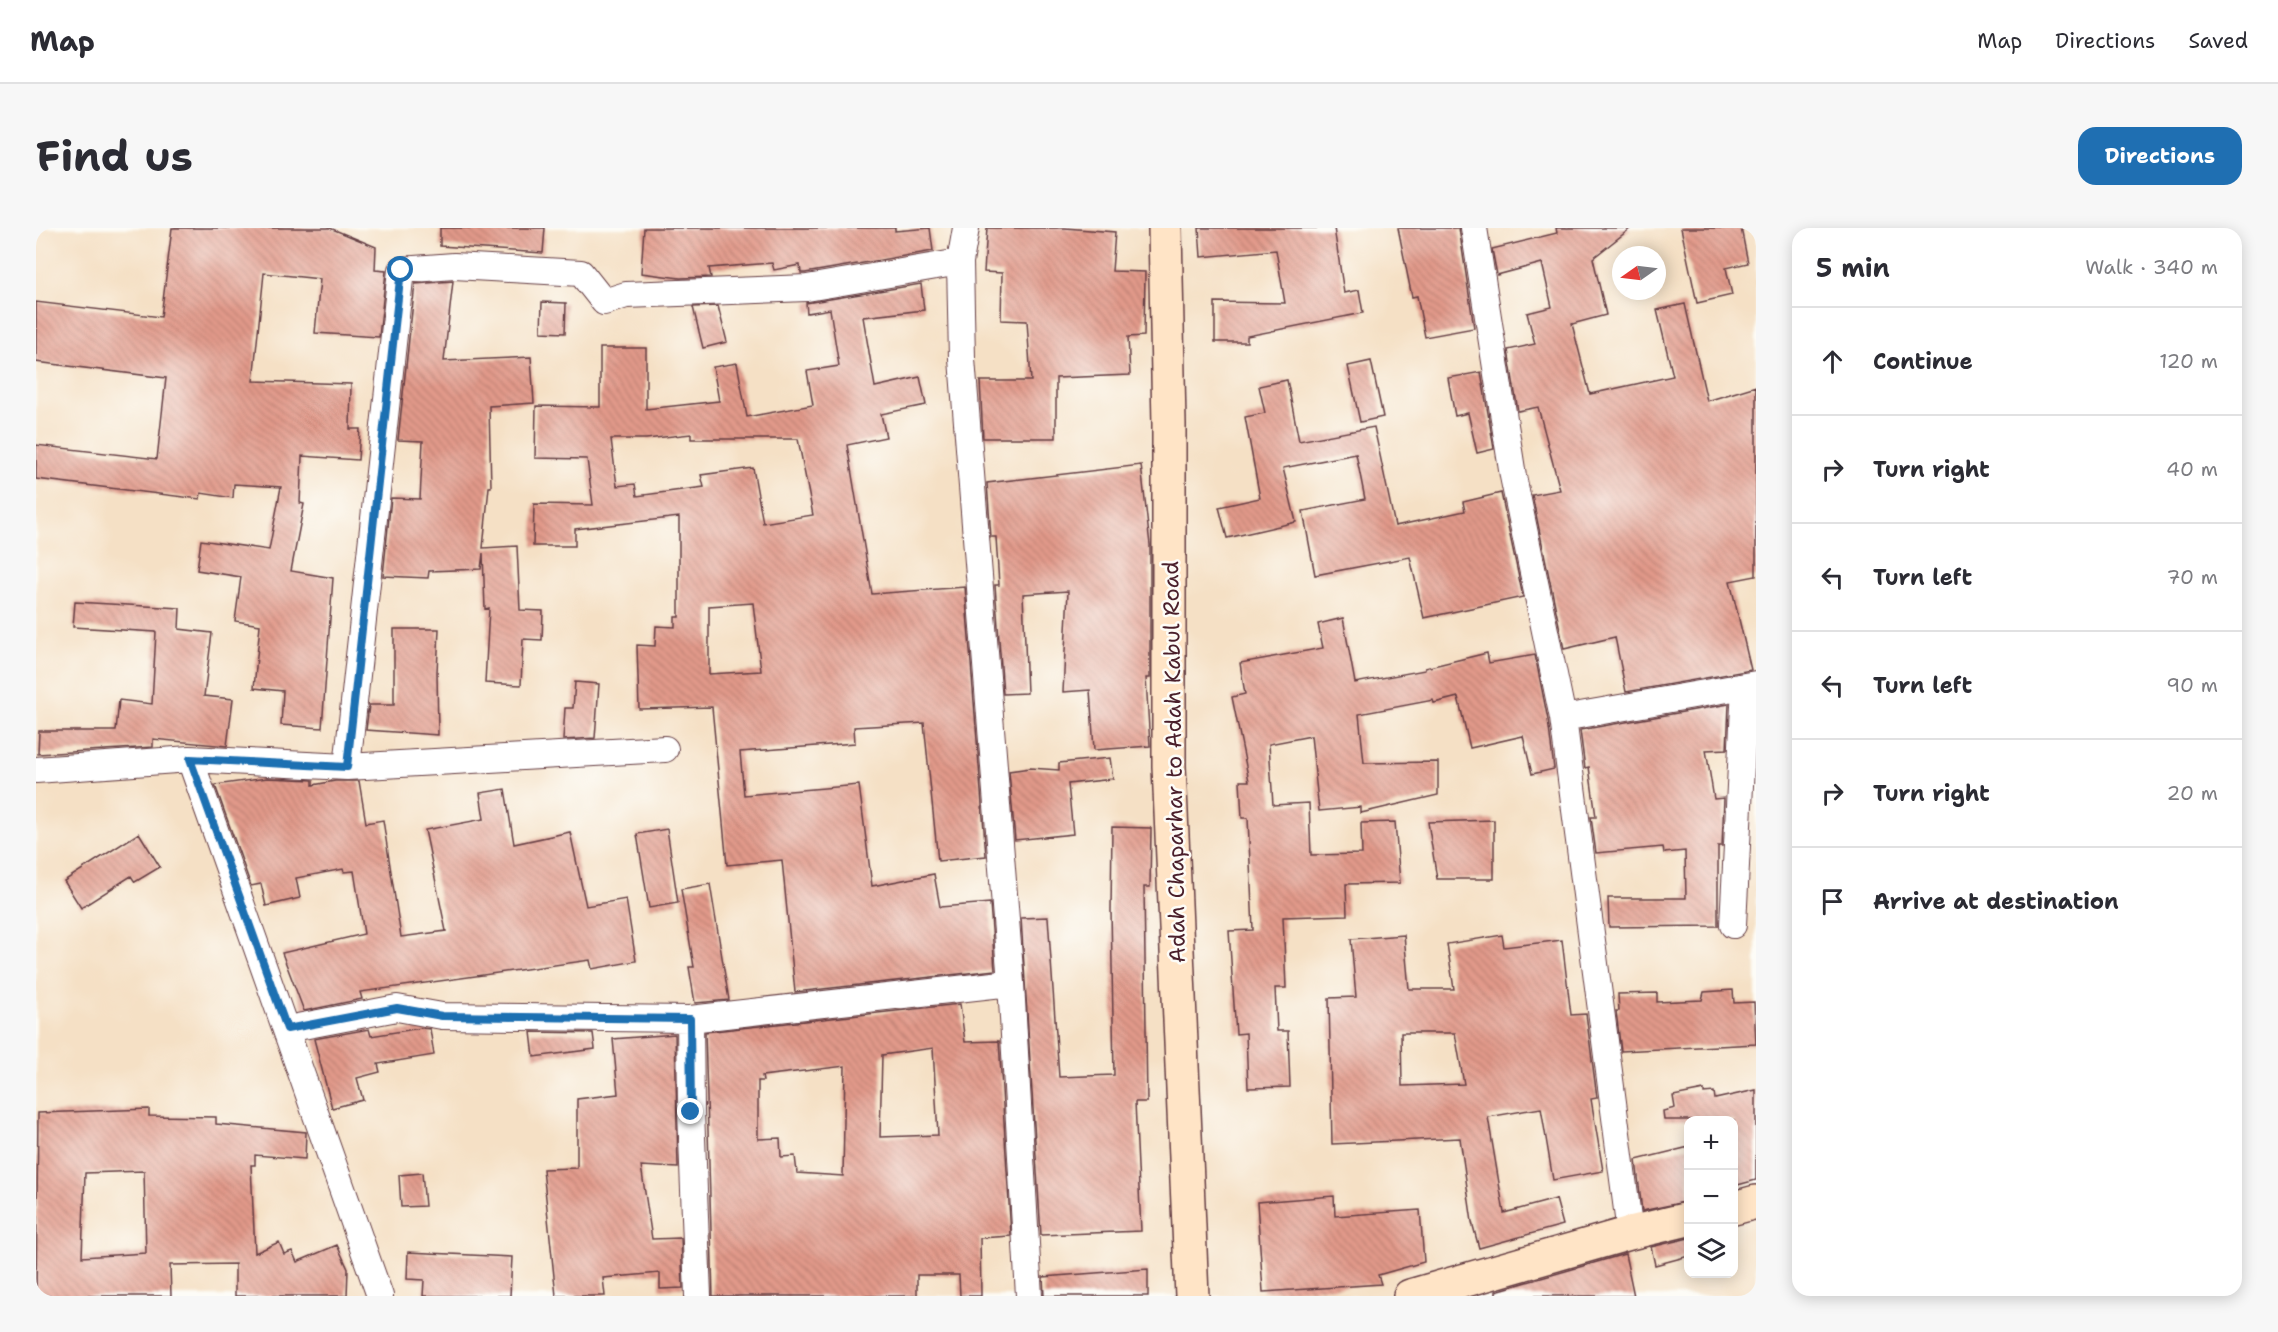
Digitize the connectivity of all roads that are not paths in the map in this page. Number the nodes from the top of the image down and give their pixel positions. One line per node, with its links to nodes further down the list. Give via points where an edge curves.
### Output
1 (966, 228): 4 (street)
2 (1165, 228): 22 (main road, Adah Chaparhar to Adah Kabul Road, via 1169,766)
3 (1474, 228): 6 (street, via 1513,476)
4 (960, 262): 9 (street, via 807,288 626,295 604,302 581,273 454,266 401,270); 12 (street, via 962,359)
5 (1751, 685): 6 (street); 11 (street)
6 (1563, 718): 18 (street)
7 (665, 749): 9 (street)
8 (190, 759): 9 (street); 10 (street); 14 (street)
9 (347, 767)
10 (36, 770)
11 (1732, 926)
12 (1011, 983): 13 (street); 21 (street)
13 (690, 1019): 14 (street, via 442,1016 397,1008); 20 (street)
14 (287, 1029): 19 (street)
15 (1756, 1202): 16 (main road)
16 (1738, 1207)
17 (1684, 1220): 18 (main road)
18 (1630, 1233): 23 (main road)
19 (380, 1296)
20 (698, 1296)
21 (1029, 1296)
22 (1192, 1296)
23 (1410, 1296)

